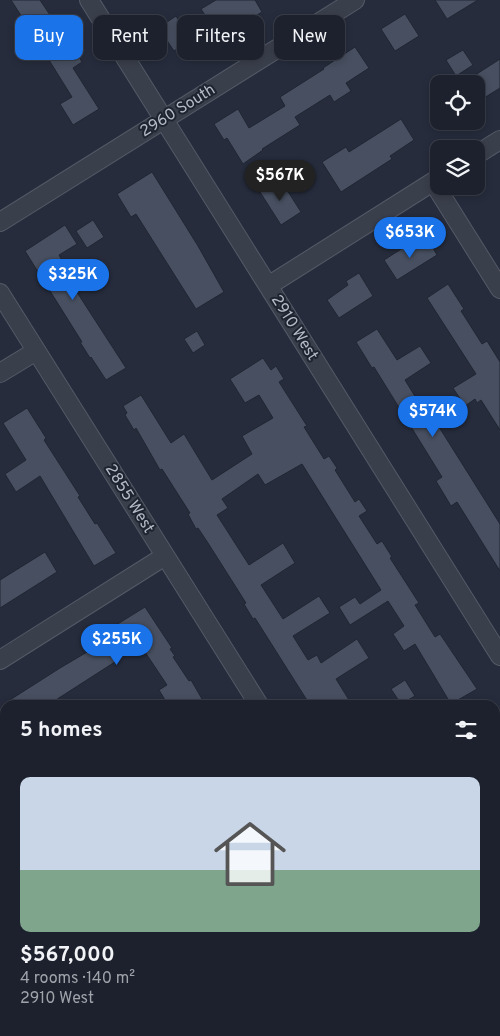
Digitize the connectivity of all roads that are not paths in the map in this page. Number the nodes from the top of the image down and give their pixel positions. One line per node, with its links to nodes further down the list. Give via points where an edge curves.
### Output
1 (89, 0): 3 (street, 2910 West)
2 (355, 0): 3 (street, 2960 South)
3 (164, 120): 8 (street, 2960 South); 9 (street, 2910 West)
4 (500, 140): 5 (street)
5 (485, 149)
6 (430, 184): 9 (street)
7 (445, 195): 10 (street)
8 (0, 222)
9 (268, 286): 15 (street, 2910 West)
10 (500, 289)
11 (0, 293): 12 (street, 2855 West)
12 (36, 351): 13 (street); 14 (street, 2855 West)
13 (0, 373)
14 (165, 556): 16 (street); 17 (street, 2855 West)
15 (500, 656)
16 (0, 660)
17 (256, 700)

